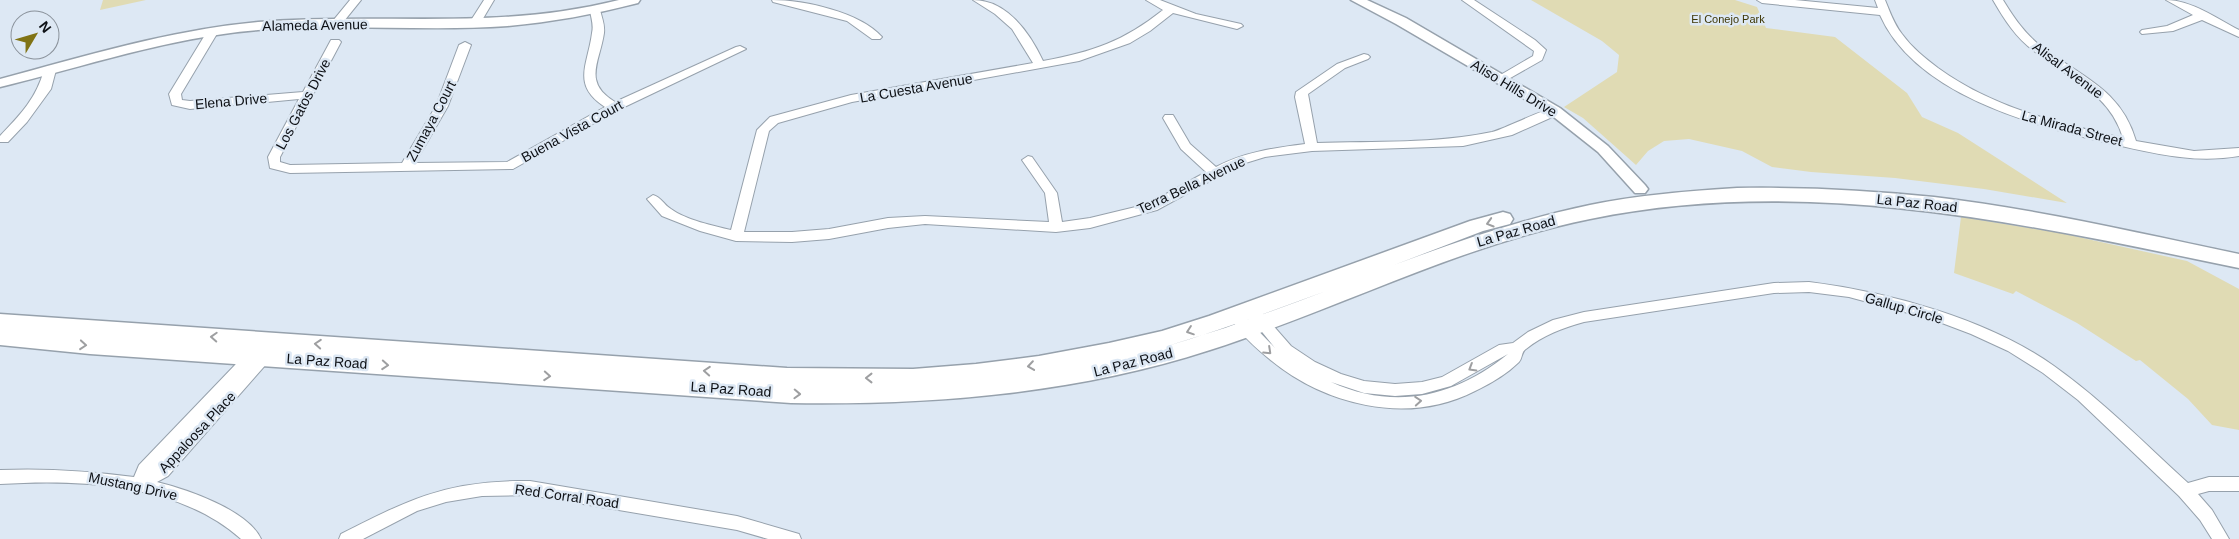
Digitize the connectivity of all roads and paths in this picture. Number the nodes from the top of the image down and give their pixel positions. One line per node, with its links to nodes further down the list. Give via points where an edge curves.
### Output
1 (356, 0): 17 (street)
2 (489, 0): 18 (street)
3 (634, 0): 13 (street, Alameda Avenue)
4 (777, 0): 23 (street, via 851,19)
5 (978, 0): 28 (street, via 1008,19 1029,41)
6 (1151, 0): 14 (street)
7 (1357, 0): 30 (street, Aliso Hills Drive)
8 (1467, 0): 30 (street, via 1540,50 1538,58)
9 (1762, 0): 15 (street)
10 (1880, 0): 15 (street, La Mirada Street)
11 (1998, 0): 37 (street, Alisal Avenue, via 2025,39 2110,102 2124,121)
12 (2171, 0): 16 (street)
13 (595, 10): 18 (street, Alameda Avenue, via 521,22); 33 (street, via 599,24 589,63 589,80 597,95)
14 (1170, 10): 19 (street); 28 (street, La Cuesta Avenue, via 1126,41 1075,59)
15 (1885, 12): 37 (street, La Mirada Street, via 1896,34 1912,52 1966,90 2028,118 2065,130)
16 (2203, 15): 21 (street, via 2169,29); 22 (street)
17 (336, 24): 18 (street, Alameda Avenue); 20 (street, Alameda Avenue, via 295,24)
18 (474, 25)
19 (1237, 26)
20 (212, 32): 29 (street, Alameda Avenue, via 144,45); 32 (street, Elena Drive, via 175,94 176,102 190,105)
21 (2146, 32)
22 (2239, 34)
23 (876, 36)
24 (335, 42): 32 (street, Los Gatos Drive)
25 (465, 45): 42 (street, Zumaya Court, via 442,106)
26 (740, 49): 33 (street, Buena Vista Court)
27 (1364, 57): 38 (street, via 1341,66 1302,92)
28 (1040, 66): 47 (street, La Cuesta Avenue, via 851,99 774,120 763,130)
29 (50, 70): 31 (street, Alameda Avenue); 36 (street, via 45,89)
30 (1501, 79): 34 (street, Aliso Hills Drive)
31 (0, 83)
32 (307, 95): 41 (street, Los Gatos Drive, via 274,157)
33 (614, 107): 42 (street, Buena Vista Court, via 509,166)
34 (1554, 111): 38 (street, Terra Bella Avenue, via 1508,132 1463,142); 44 (street, Aliso Hills Drive, via 1603,149)
35 (1169, 118): 43 (street, via 1186,146)
36 (4, 139)
37 (2131, 144): 39 (street, La Mirada Street, via 2198,155)
38 (1312, 146): 43 (street, Terra Bella Avenue, via 1264,153 1235,162)
39 (2239, 152)
40 (1028, 160): 46 (street, via 1051,194)
41 (274, 166): 42 (street, Buena Vista Court, via 290,169)
42 (406, 168)
43 (1215, 173): 46 (street, Terra Bella Avenue, via 1152,206 1090,223)
44 (1646, 196): 48 (main road, La Paz Road, via 1719,183 1809,183 1898,188 2006,203); 49 (main road, La Paz Road, via 1790,195 1909,202 2019,217); 50 (main road, La Paz Road, via 1567,203 1477,226)
45 (653, 199): 47 (street, Terra Bella Avenue, via 667,213)
46 (1056, 227): 47 (street, Terra Bella Avenue, via 925,220 829,234)
47 (736, 236)
48 (2239, 248)
49 (2239, 260)
50 (1249, 319): 53 (main road, La Paz Road, via 1088,356 991,372 900,378 793,377); 57 (street, Gallup Circle, via 1275,358 1313,383 1368,400 1427,401 1455,394 1479,383 1515,357 1516,348 1533,336 1558,324 1584,317 1774,288 1849,292 1937,316 2013,348 2084,396)
51 (0, 322): 53 (main road, La Paz Road, one-way to 51)
52 (0, 337): 53 (main road, La Paz Road, one-way to 53, via 100,346)
53 (264, 349): 56 (street, Appaloosa Place, via 162,472)
54 (0, 477): 56 (street, Mustang Drive, via 79,475)
55 (2239, 484): 57 (street, via 2209,484)
56 (139, 485): 58 (street, Mustang Drive, via 219,511)
57 (2185, 491): 61 (street, Gallup Circle)
58 (252, 539)
59 (347, 539): 60 (street, Red Corral Road, via 399,512 433,499 504,487 530,488 737,523)
60 (793, 539)
61 (2221, 539)

